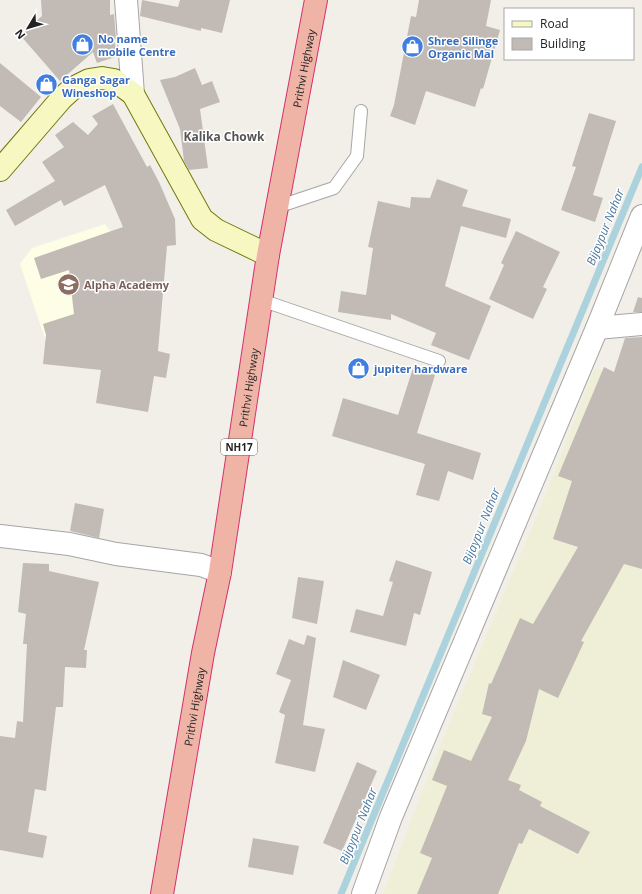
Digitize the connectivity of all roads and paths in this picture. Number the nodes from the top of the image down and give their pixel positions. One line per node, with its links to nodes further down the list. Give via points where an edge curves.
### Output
1 (126, 0): 3 (street)
2 (316, 0): 6 (highway, Prithvi Highway / NH17)
3 (133, 94): 5 (main road, via 114,80 102,78 89,80 73,88); 8 (main road, via 202,219 216,230)
4 (361, 111): 6 (lane, via 357,156 334,188)
5 (0, 170)
6 (277, 207): 8 (highway, Prithvi Highway / NH17)
7 (642, 216): 11 (street)
8 (268, 255): 9 (highway, Prithvi Highway / NH17)
9 (261, 300): 12 (lane); 14 (highway, Prithvi Highway / NH17)
10 (642, 324): 11 (street)
11 (597, 328): 16 (street, via 394,810)
12 (439, 361)
13 (0, 536): 14 (street, via 201,565)
14 (220, 572): 15 (highway, Prithvi Highway / NH17, via 203,654)
15 (162, 894)
16 (363, 894)

